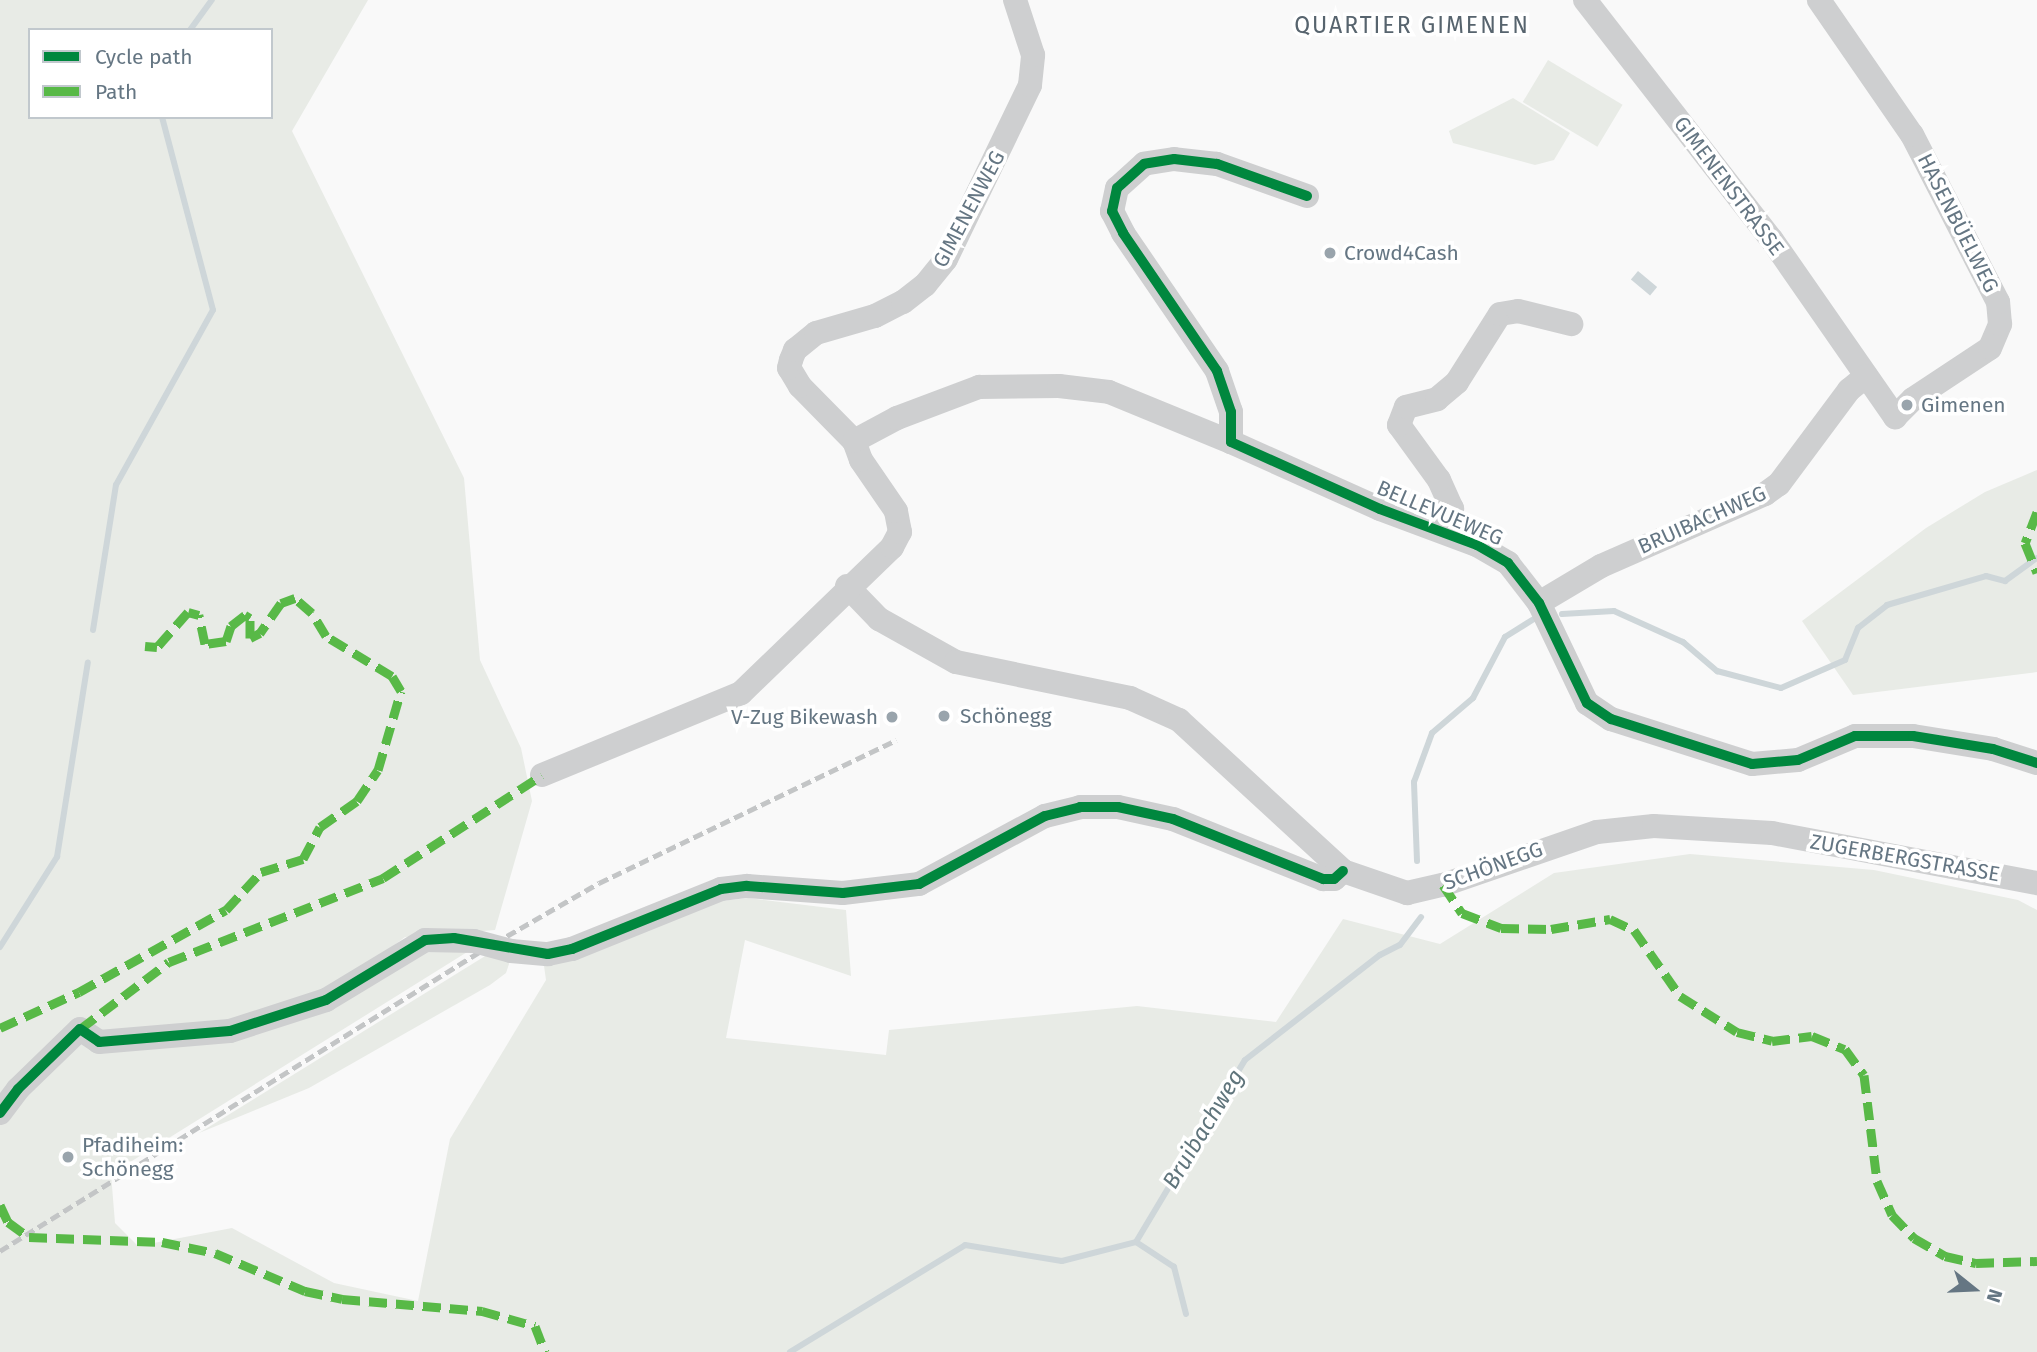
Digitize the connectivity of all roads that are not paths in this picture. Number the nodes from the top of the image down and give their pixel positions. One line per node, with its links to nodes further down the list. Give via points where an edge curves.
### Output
1 (1015, 0): 7 (street, GIMENENWEG, via 1033,55 1030,85 946,259 904,302 875,316 816,333 795,350 791,360 789,368 800,386)
2 (1585, 0): 6 (street, GIMENENSTRASSE, via 1772,240)
3 (1819, 0): 6 (street, HASENBÜELWEG, via 1912,135 1993,287 2001,316 1994,342 1982,356 1913,399 1895,417)
4 (1307, 196): 8 (street, via 1217,164 1174,159 1144,164 1117,188 1112,211 1123,233 1217,371 1231,412)
5 (1570, 324): 9 (street, BELLEVUEWEG, via 1518,310 1500,314 1457,382 1437,398 1406,407 1399,425 1439,480 1452,509)
6 (1866, 376): 11 (street, BRUIBACHWEG, via 1849,390 1779,484 1765,494 1601,566)
7 (854, 441): 8 (street, BELLEVUEWEG, via 952,394 979,387 1041,385 1109,392); 10 (street, via 861,460 896,511 900,532 892,547)
8 (1231, 442): 9 (street, BELLEVUEWEG, via 1380,509)
9 (1447, 533): 11 (street, BELLEVUEWEG, via 1508,563)
10 (847, 586): 13 (street, via 741,693); 15 (street, SCHÖNEGG, via 879,619 956,662 1130,698 1179,720)
11 (1539, 603): 12 (street, BELLEVUEWEG, via 1587,703 1611,719 1752,764 1798,760 1855,736 1913,736 1993,749)
12 (2037, 763)
13 (542, 775)
14 (1772, 833): 15 (street, SCHÖNEGG, via 1654,826 1597,832 1407,893); 16 (street, ZUGERBERGSTRASSE)
15 (1343, 871): 17 (street, bridge, via 1334,879 1323,879 1173,819 1118,807 1080,807 1045,816 919,884 844,893 747,886 721,889 572,949 548,954 510,951 474,941 425,940 326,1000 230,1031 99,1042 80,1030 18,1089)
16 (2037, 883)
17 (0, 1113)

